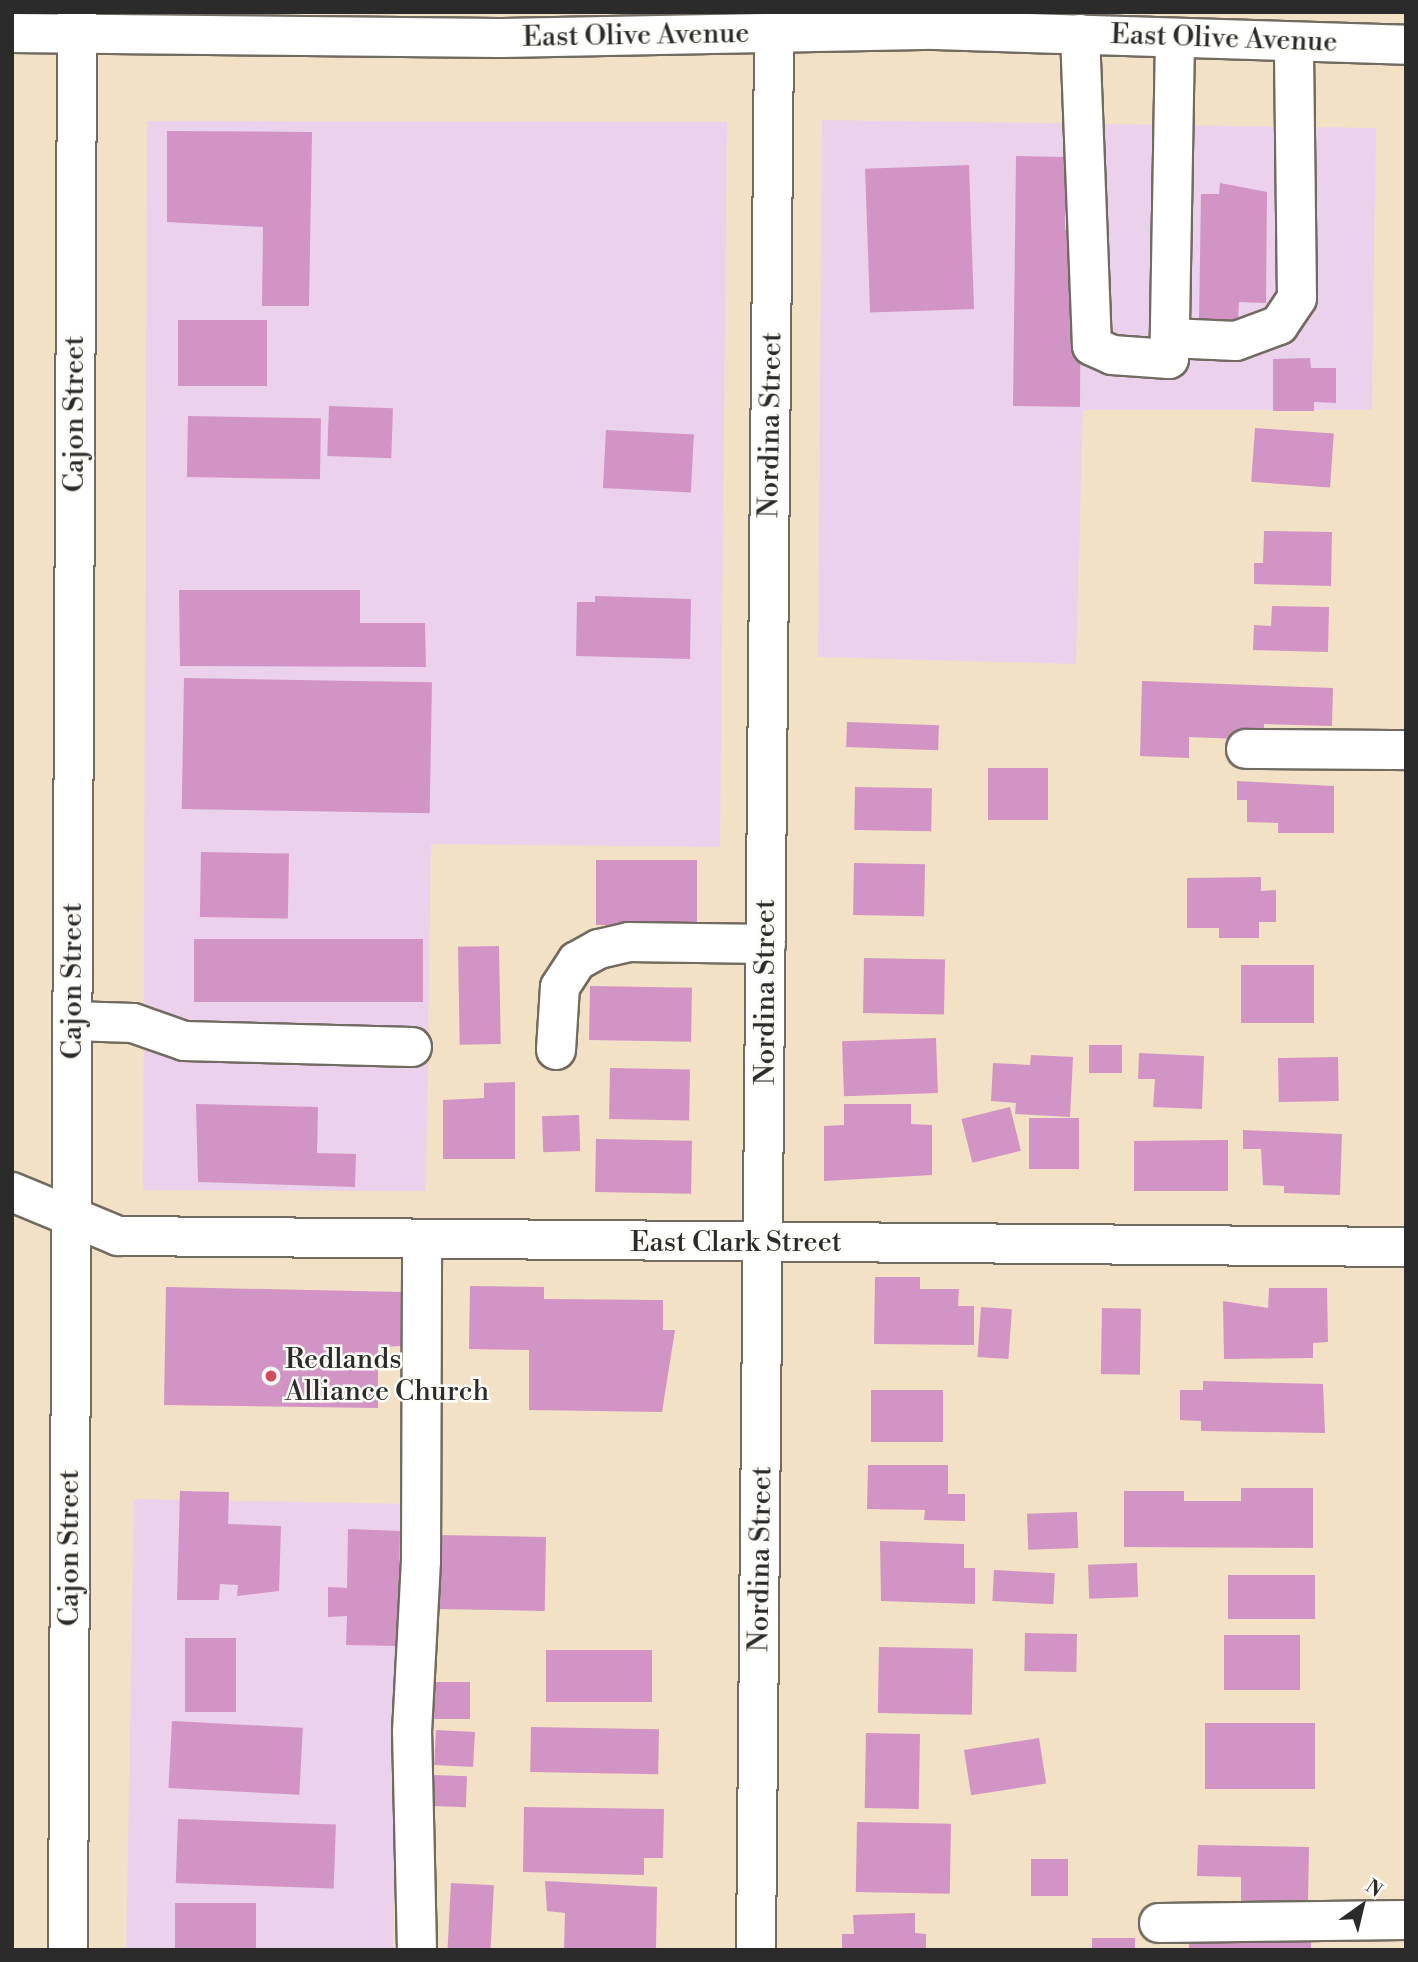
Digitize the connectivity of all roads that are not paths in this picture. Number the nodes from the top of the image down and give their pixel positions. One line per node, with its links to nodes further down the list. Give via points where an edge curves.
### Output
1 (936, 21): 4 (street, East Olive Avenue); 5 (street, East Olive Avenue)
2 (76, 23): 3 (street, East Olive Avenue); 5 (street, East Olive Avenue); 13 (street, Cajon Street)
3 (12, 33)
4 (1080, 34): 6 (street, East Olive Avenue); 9 (street, via 1092,346 1112,355 1169,359)
5 (774, 35): 12 (street, Nordina Street)
6 (1175, 38): 7 (street, East Olive Avenue); 9 (street)
7 (1294, 42): 8 (street, East Olive Avenue); 9 (street, via 1297,298 1279,325 1236,341)
8 (1406, 45)
9 (1170, 338)
10 (1246, 750): 11 (street)
11 (1406, 750)
12 (766, 944): 15 (street, via 629,942 599,949 577,961 560,987); 19 (street, Nordina Street)
13 (72, 1021): 14 (street, via 133,1023 184,1041); 17 (street, Cajon Street)
14 (412, 1047)
15 (556, 1050)
16 (12, 1192): 17 (street, East Clark Street)
17 (71, 1216): 18 (street, East Clark Street, via 118,1236); 23 (street, Cajon Street)
18 (422, 1242): 19 (street, East Clark Street); 24 (street, via 421,1561 412,1732)
19 (764, 1243): 20 (street, East Clark Street); 25 (street, Nordina Street)
20 (1406, 1247)
21 (1406, 1920): 22 (street)
22 (1158, 1923)
23 (68, 1950)
24 (417, 1950)
25 (756, 1950)

